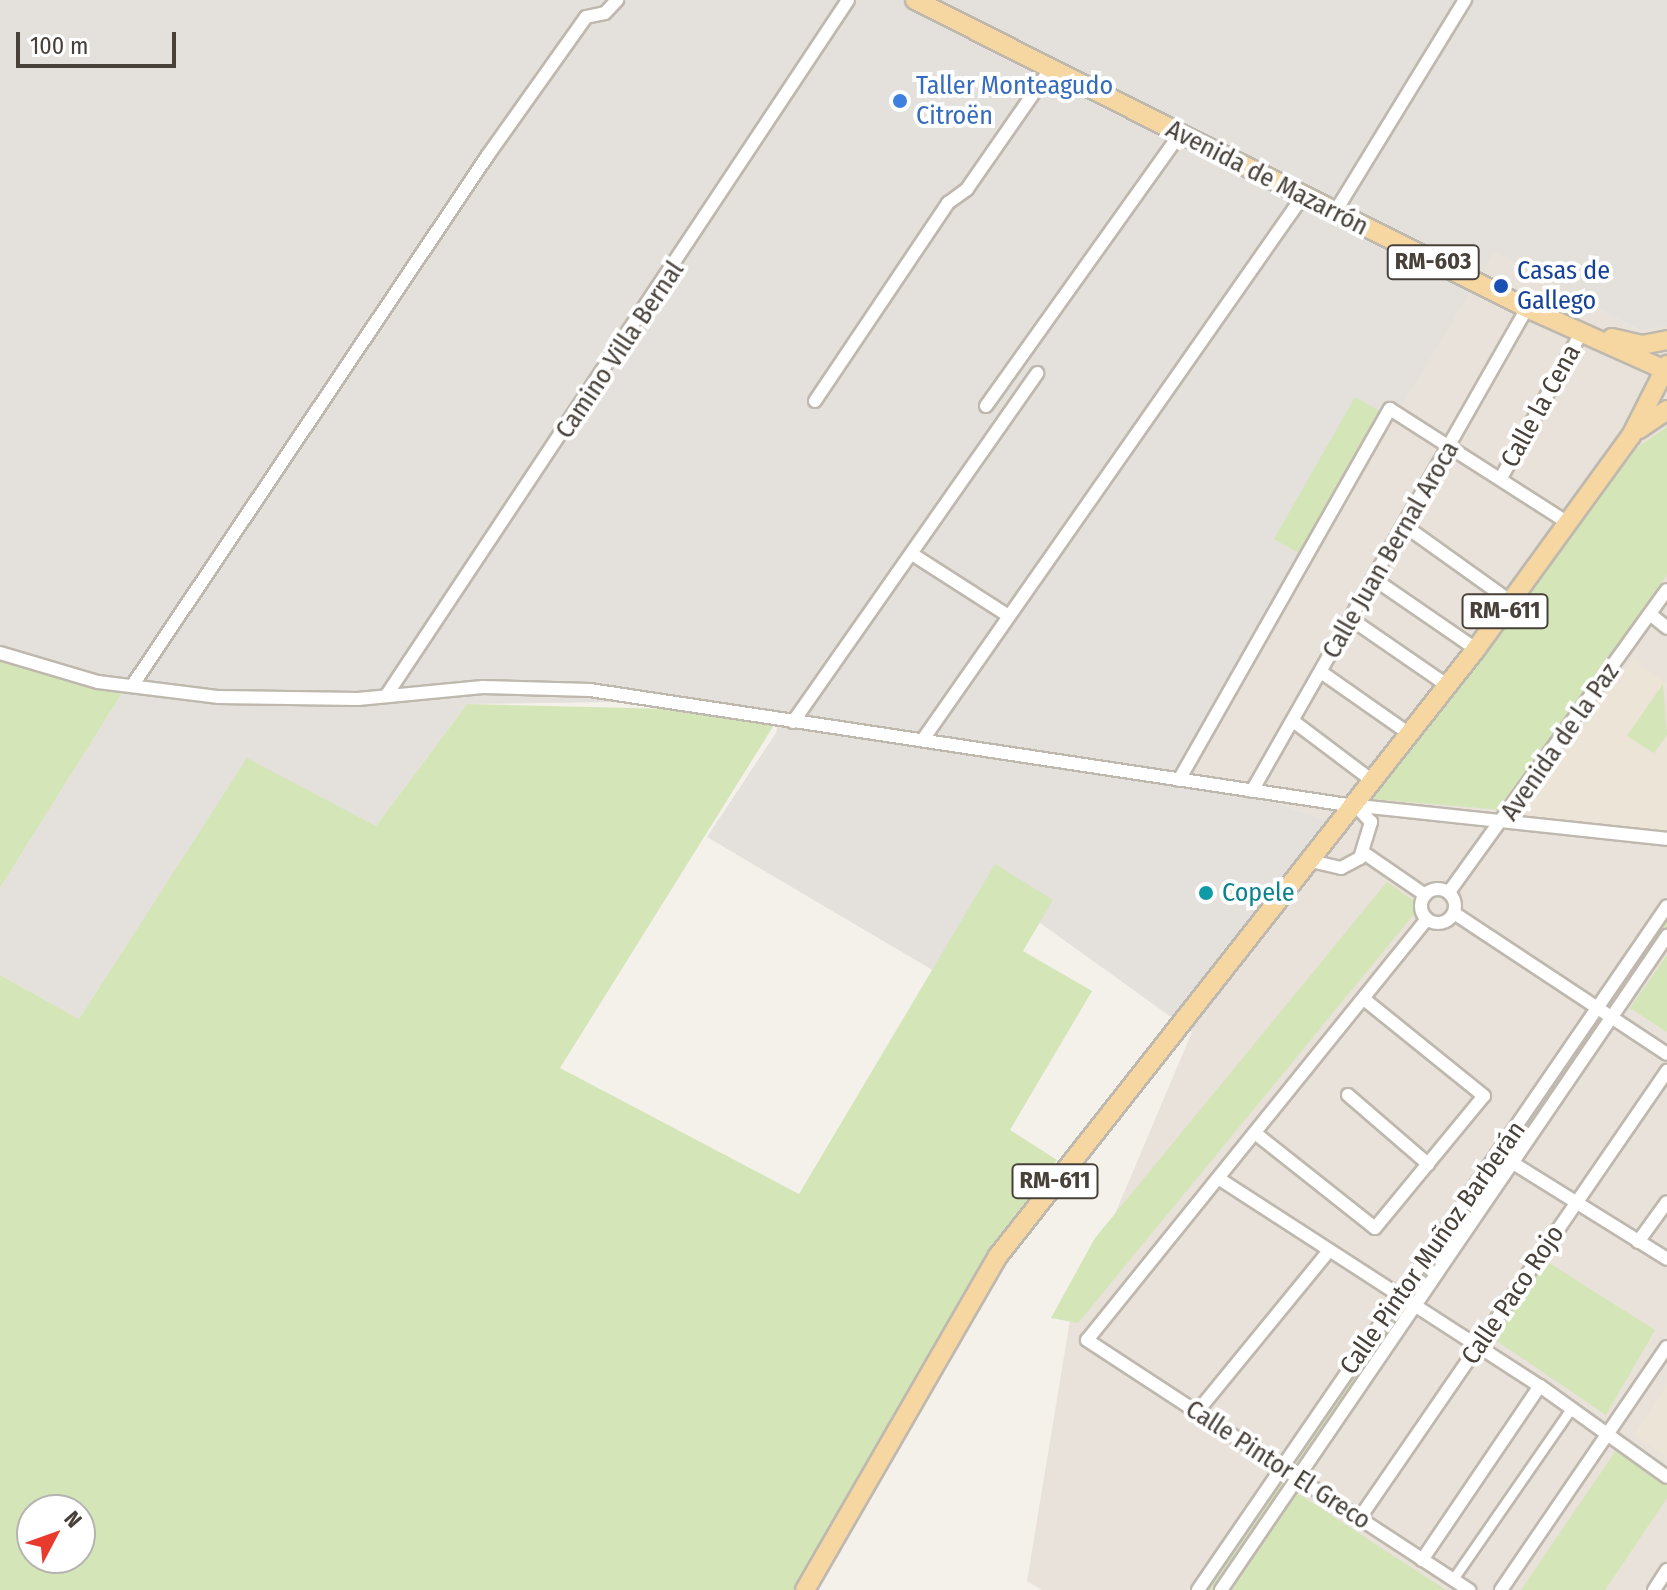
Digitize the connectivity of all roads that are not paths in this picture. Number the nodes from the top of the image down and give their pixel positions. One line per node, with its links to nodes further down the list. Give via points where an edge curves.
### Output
1 (617, 0): 33 (street, via 605,13 586,17 488,155)
2 (848, 0): 35 (street, Camino Villa Bernal)
3 (915, 0): 5 (main road, Avenida de Mazarrón / RM-603)
4 (1465, 0): 8 (street)
5 (1051, 68): 6 (main road, Avenida de Mazarrón / RM-603); 14 (street, via 967,189 948,203)
6 (1180, 134): 7 (main road, Avenida de Mazarrón / RM-603); 15 (street)
7 (1303, 196): 8 (main road, Avenida de Mazarrón / RM-603); 27 (street)
8 (1335, 212): 9 (main road, Avenida de Mazarrón / RM-603)
9 (1527, 308): 10 (main road, Avenida de Mazarrón / RM-603); 11 (main road, via 1621,341); 18 (street, Calle Juan Bernal Aroca)
10 (1580, 335): 13 (main road, Avenida de Mazarrón / RM-603); 19 (street, Calle la Cena)
11 (1667, 340)
12 (1037, 373): 22 (street)
13 (1663, 373): 17 (main road, RM-611)
14 (815, 401)
15 (986, 406)
16 (1667, 410): 17 (main road, RM-611)
17 (1631, 436): 20 (main road, RM-611)
18 (1452, 444): 19 (street); 21 (street, Calle Juan Bernal Aroca); 40 (street, via 1390,409)
19 (1501, 478): 20 (street)
20 (1568, 523): 25 (main road, RM-611)
21 (1405, 526): 23 (street, Calle Juan Bernal Aroca); 25 (street)
22 (912, 554): 27 (street); 37 (street)
23 (1374, 579): 28 (street, Calle Juan Bernal Aroca); 30 (street)
24 (1667, 590): 26 (street, Avenida de la Paz)
25 (1511, 602): 30 (main road, RM-611)
26 (1650, 614): 29 (street); 45 (street, Avenida de la Paz)
27 (1007, 615): 39 (street)
28 (1351, 619): 32 (street, Calle Juan Bernal Aroca); 34 (street)
29 (1667, 628)
30 (1476, 649): 34 (main road, RM-611)
31 (0, 653): 33 (street, via 98,682)
32 (1321, 672): 36 (street, Calle Juan Bernal Aroca); 38 (street)
33 (132, 686): 35 (street, via 219,697)
34 (1448, 686): 38 (main road, RM-611)
35 (386, 696): 37 (street, via 482,687 590,690)
36 (1293, 721): 41 (street); 42 (street, Calle Juan Bernal Aroca)
37 (793, 722): 39 (street)
38 (1411, 735): 41 (main road, RM-611)
39 (924, 738): 40 (street)
40 (1179, 780): 42 (street)
41 (1374, 782): 43 (main road, RM-611)
42 (1252, 791): 43 (street)
43 (1356, 806): 44 (street); 46 (street); 48 (main road, RM-611)
44 (1383, 809): 45 (street); 46 (street)
45 (1507, 819): 47 (street); 52 (street, Avenida de la Paz)
46 (1371, 822): 49 (street)
47 (1667, 839)
48 (1326, 842): 50 (main road, RM-611); 51 (street)
49 (1364, 853): 51 (street, via 1351,865); 53 (street)
50 (1311, 861): 51 (street); 88 (main road, RM-611, via 998,1256)
51 (1330, 868)
52 (1449, 892): 53 (street, via 1437,889); 55 (street)
53 (1425, 895): 56 (street, via 1421,907)
54 (1667, 906): 59 (street, Calle Pintor Muñoz Barberán)
55 (1454, 913): 56 (street, via 1442,923); 59 (street)
56 (1427, 919): 58 (street)
57 (1667, 936): 60 (street, Calle Pintor Muñoz Barberán)
58 (1364, 999): 64 (street); 66 (street, via 1484,1096)
59 (1598, 1006): 60 (street); 73 (street, Calle Pintor Muñoz Barberán)
60 (1613, 1017): 61 (street); 65 (street, Calle Pintor Muñoz Barberán)
61 (1667, 1054)
62 (1667, 1071): 69 (street, Calle Paco Rojo)
63 (1348, 1095): 66 (street)
64 (1255, 1133): 66 (street, via 1375,1228); 67 (street)
65 (1513, 1163): 69 (street); 74 (street, Calle Pintor Muñoz Barberán)
66 (1428, 1164)
67 (1218, 1178): 71 (street); 79 (street, Calle Pintor El Greco, via 1087,1340)
68 (1667, 1202): 70 (street)
69 (1575, 1204): 70 (street); 75 (street, Calle Paco Rojo)
70 (1638, 1242): 72 (street)
71 (1329, 1251): 73 (street); 79 (street)
72 (1667, 1259)
73 (1401, 1294): 74 (street); 81 (street, Calle Pintor Muñoz Barberán)
74 (1416, 1305): 75 (street); 83 (street, Calle Pintor Muñoz Barberán)
75 (1479, 1347): 77 (street); 84 (street, Calle Paco Rojo)
76 (1667, 1347): 80 (street)
77 (1540, 1386): 78 (street); 85 (street)
78 (1572, 1407): 80 (street); 87 (street)
79 (1197, 1412): 81 (street, Calle Pintor El Greco)
80 (1609, 1433): 82 (street); 92 (street)
81 (1282, 1468): 83 (street, Calle Pintor El Greco); 89 (street, Calle Pintor Muñoz Barberán)
82 (1667, 1477)
83 (1298, 1478): 84 (street, Calle Pintor El Greco); 90 (street, Calle Pintor Muñoz Barberán)
84 (1359, 1519): 85 (street, Calle Pintor El Greco)
85 (1422, 1560): 87 (street, Calle Pintor El Greco)
86 (1667, 1570): 93 (street)
87 (1453, 1579): 91 (street, Calle Pintor El Greco)
88 (805, 1590)
89 (1198, 1590)
90 (1221, 1590)
91 (1469, 1590)
92 (1501, 1590)
93 (1654, 1590)

